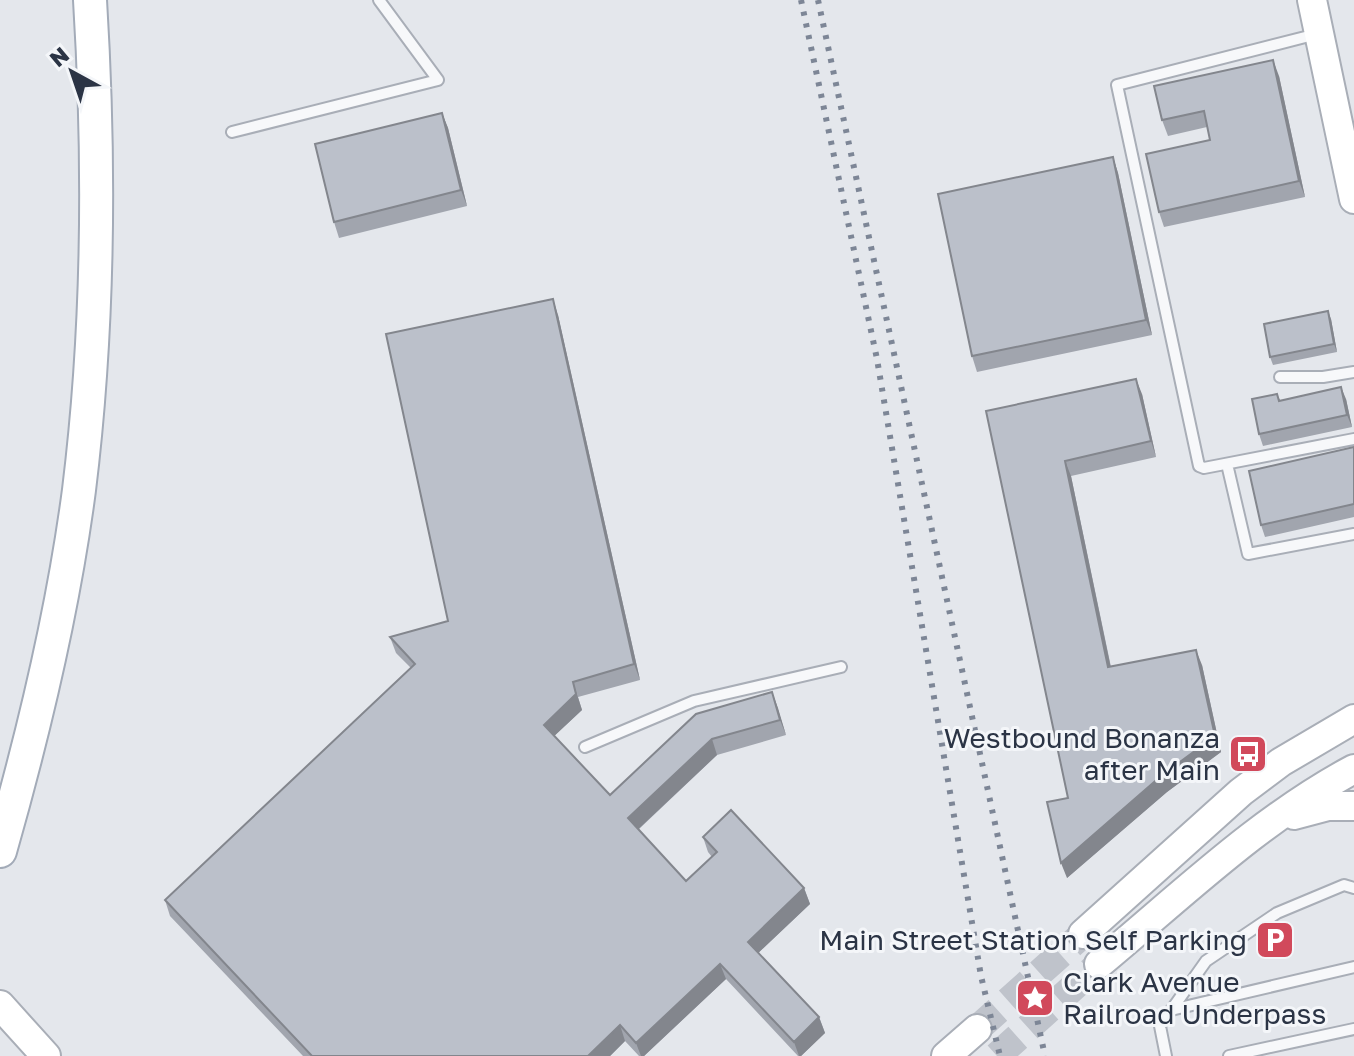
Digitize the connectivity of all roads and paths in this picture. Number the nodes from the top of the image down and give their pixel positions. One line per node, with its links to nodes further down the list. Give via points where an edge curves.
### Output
1 (90, 0): 19 (main road, via 96,103 94,309 79,491 58,618)
2 (379, 0): 5 (lane, via 438,80)
3 (1312, 0): 4 (main road)
4 (1319, 34): 6 (main road); 10 (lane, via 1117,85 1199,464)
5 (232, 132)
6 (1354, 199)
7 (1354, 372): 8 (lane)
8 (1280, 377)
9 (1354, 439): 10 (lane)
10 (1227, 464): 11 (lane, via 1248,554)
11 (1354, 534)
12 (841, 667): 15 (lane, via 694,701)
13 (1354, 710): 14 (main road)
14 (1343, 724): 21 (main road, via 1241,792)
15 (585, 747)
16 (1354, 769): 18 (main road)
17 (1354, 806): 18 (main road, via 1328,806)
18 (1270, 822): 22 (main road)
19 (0, 851)
20 (1354, 888): 25 (lane, via 1344,885 1265,921 1206,961)
21 (1083, 934)
22 (1099, 964)
23 (1354, 967): 25 (lane)
24 (0, 1005): 28 (main road)
25 (1171, 1010): 30 (lane, via 1160,1026)
26 (977, 1029): 29 (main road)
27 (1354, 1029): 31 (lane)
28 (46, 1056)
29 (946, 1056)
30 (1166, 1056)
31 (1229, 1056)

